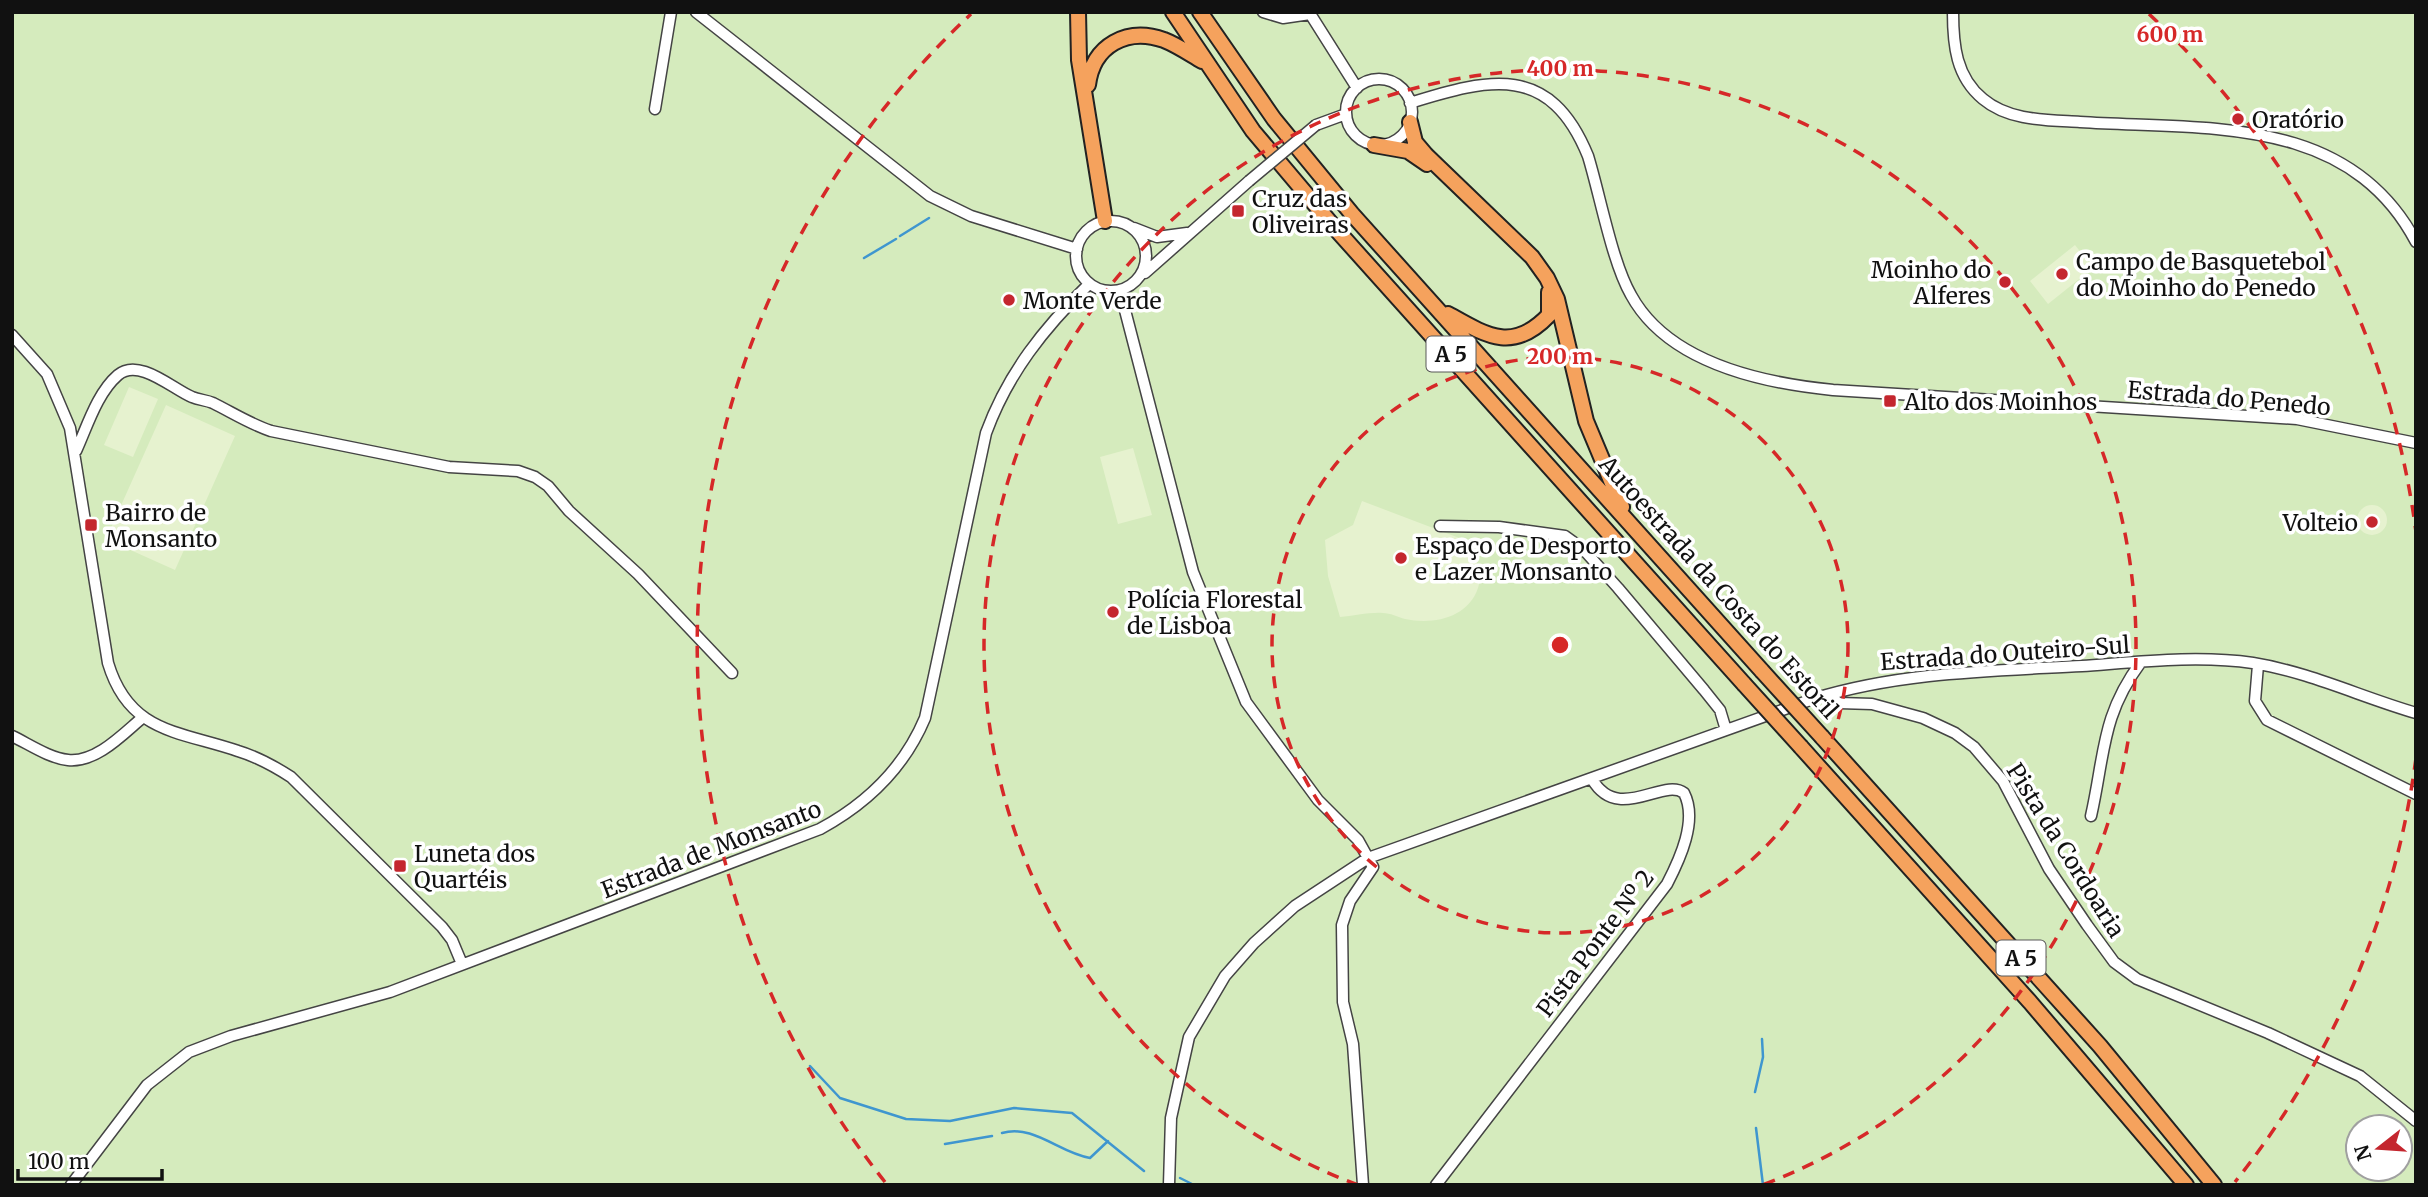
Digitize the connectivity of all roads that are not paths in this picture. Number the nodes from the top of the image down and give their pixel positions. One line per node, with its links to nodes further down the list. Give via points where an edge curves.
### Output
1 (671, 12): 13 (street)
2 (696, 12): 21 (street, via 930,196 971,216)
3 (1078, 12): 11 (highway, via 1079,60)
4 (1173, 12): 9 (highway, Autoestrada da Costa do Estoril / A 5)
5 (1200, 12): 25 (highway, Autoestrada da Costa do Estoril / A 5, via 1274,119)
6 (1263, 12): 8 (street, via 1283,18)
7 (1953, 12): 20 (street, via 1961,69 1983,99 2004,111 2055,121 2241,130 2282,137 2352,170 2390,205)
8 (1310, 13): 10 (street)
9 (1205, 63): 11 (highway, via 1164,40 1124,37 1095,60); 49 (highway, Autoestrada da Costa do Estoril / A 5, bridge, via 1253,131 1334,227 2030,1002)
10 (1357, 88): 12 (street, via 1388,81 1404,91); 14 (street)
11 (1087, 100): 17 (highway)
12 (1410, 103): 15 (street); 27 (street, Estrada do Penedo, via 1492,82 1519,86 1557,105 1580,135 1636,303 1659,332 1729,368 1832,390 2297,419)
13 (655, 109)
14 (1346, 114): 16 (street, via 1357,136); 19 (street, bridge, via 1316,125)
15 (1410, 122): 16 (street, via 1393,142); 29 (highway, via 1415,142 1426,155 1532,257 1547,278 1586,421)
16 (1374, 145): 25 (highway, via 1408,151 1424,161 1528,260 1550,296 1549,315 1519,337 1496,339)
17 (1105, 221): 18 (street); 21 (street, via 1087,231)
18 (1131, 227): 19 (street, via 1157,237); 22 (street, via 1146,248 1146,266)
19 (1188, 233): 22 (street)
20 (2416, 242)
21 (1077, 249): 23 (street, via 1078,268)
22 (1137, 281): 24 (street)
23 (1088, 284): 24 (street); 43 (street, Estrada de Monsanto, via 1041,334 996,404 925,718 881,786 820,829)
24 (1120, 291): 42 (street, via 1193,572 1246,702 1318,800 1352,833)
25 (1438, 309): 29 (highway, Autoestrada da Costa do Estoril / A 5)
26 (12, 335): 28 (street, via 47,374 64,409)
27 (2416, 443)
28 (75, 451): 33 (street, via 118,375 135,370 160,377 192,398 211,401 244,422 271,432 449,467 526,473 548,486 569,512 638,573); 36 (street, via 108,663 119,693)
29 (1626, 518): 50 (highway, Autoestrada da Costa do Estoril / A 5, bridge, via 2099,1046)
30 (1440, 526): 37 (street, via 1511,528 1565,536 1583,549 1704,690 1720,710)
31 (2141, 662): 32 (street, Estrada do Outeiro-Sul); 34 (street, Estrada do Outeiro-Sul, via 1921,675 1856,685); 41 (street, via 2111,711)
32 (2258, 665): 35 (street, Estrada do Outeiro-Sul, via 2324,681); 40 (street, via 2255,701 2267,720)
33 (732, 673)
34 (1828, 695): 37 (street, Estrada do Outeiro-Sul); 44 (street, Pista da Cordoaria, via 1839,703 1872,704 1923,718 1974,747 2003,781 2049,869 2113,962 2137,979 2360,1076)
35 (2416, 713)
36 (142, 718): 38 (street, via 109,746 83,758 67,760); 43 (street, via 266,761 290,778 442,927)
37 (1726, 730): 39 (street, Estrada do Outeiro-Sul)
38 (12, 736)
39 (1591, 779): 42 (street, Estrada do Outeiro-Sul); 48 (street, Pista Ponte Nº 2, via 1597,789 1630,800 1676,790 1684,793 1688,827 1676,866 1667,884)
40 (2416, 794)
41 (2091, 816)
42 (1368, 858): 46 (street, Estrada do Outeiro-Sul, via 1295,906 1254,943 1204,1007 1189,1037 1178,1079 1171,1118); 47 (street, via 1371,873 1350,901 1342,925 1341,962 1343,1002 1353,1044)
43 (462, 964): 45 (street, Estrada de Monsanto, via 362,1002 231,1036 189,1052 147,1085)
44 (2416, 1121)
45 (71, 1185)
46 (1169, 1185)
47 (1363, 1185)
48 (1436, 1185)
49 (2186, 1185)
50 (2214, 1185)

